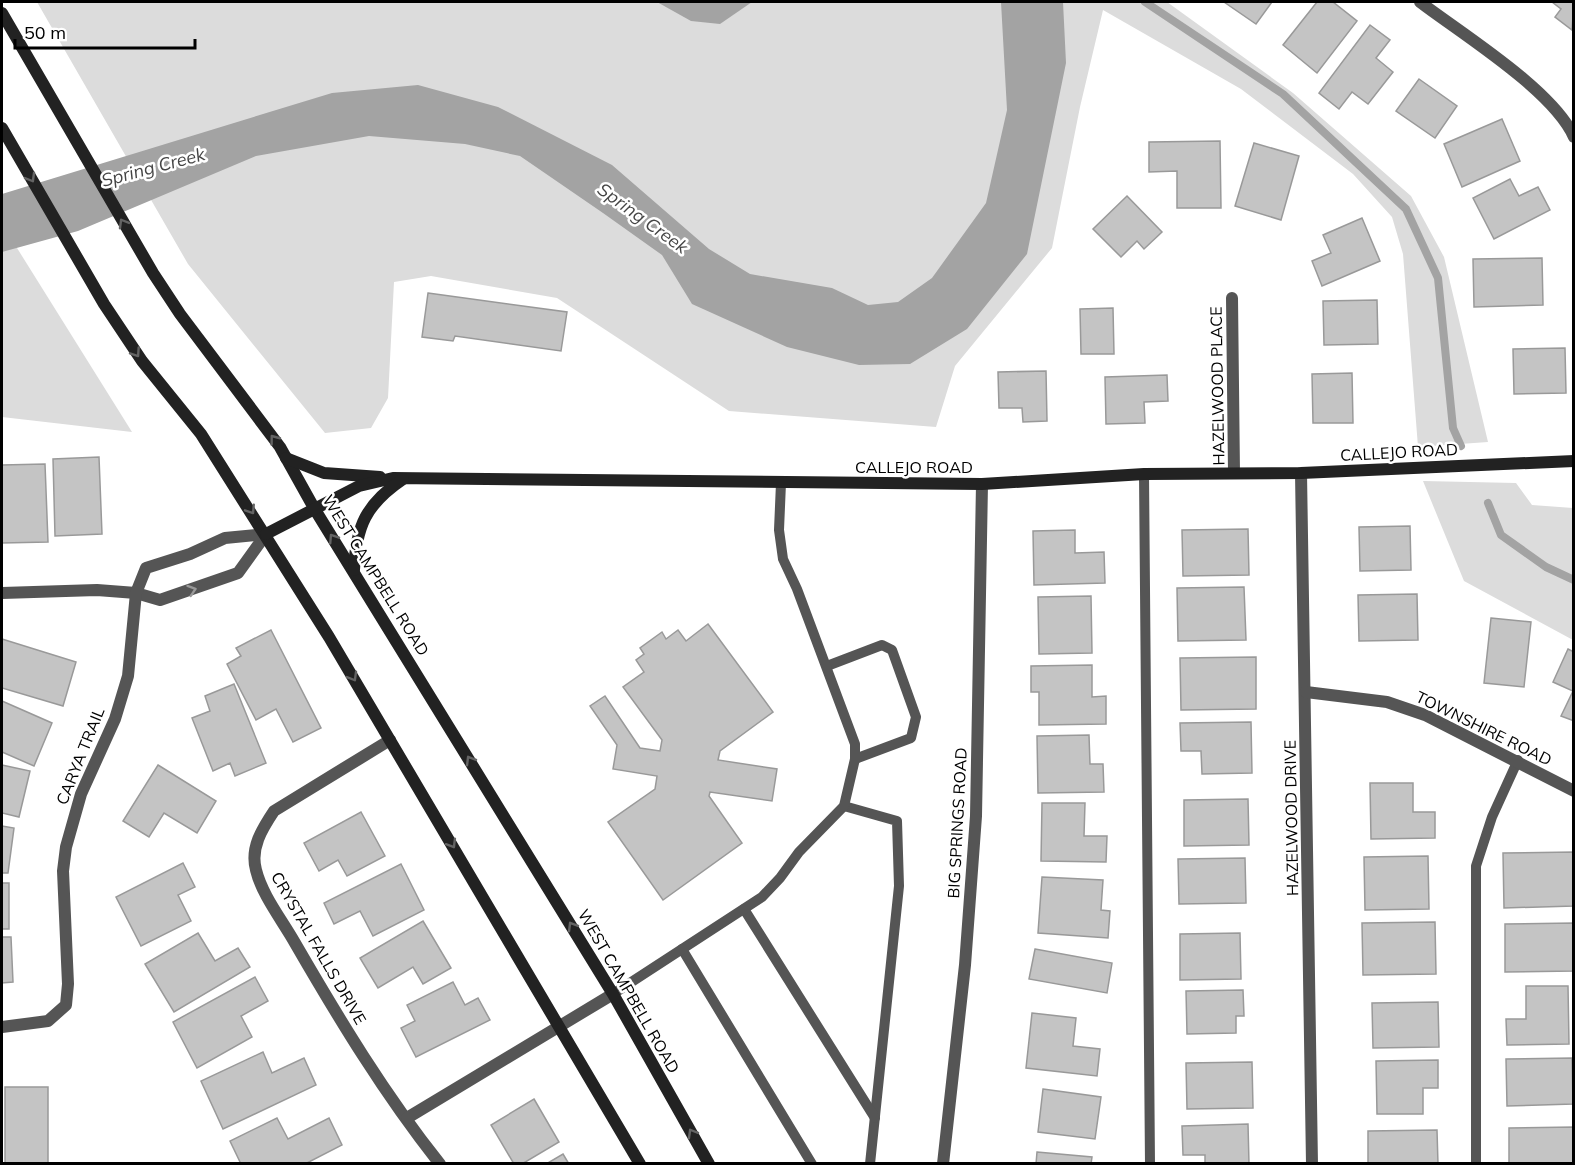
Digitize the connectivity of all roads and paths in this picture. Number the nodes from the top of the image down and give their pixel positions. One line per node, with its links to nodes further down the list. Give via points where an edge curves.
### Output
1 (1420, 2): 4 (street, via 1526,83 1567,123)
2 (2, 13): 6 (main road, WEST CAMPBELL ROAD, one-way to 2, via 153,273)
3 (2, 128): 15 (main road, one-way to 15, via 141,361 201,434)
4 (1574, 137)
5 (1232, 298): 9 (street, HAZELWOOD PLACE)
6 (286, 458): 11 (main road, via 324,473); 14 (main road, WEST CAMPBELL ROAD)
7 (1574, 460): 8 (main road, CALLEJO ROAD)
8 (1301, 472): 9 (main road, CALLEJO ROAD); 20 (street, HAZELWOOD DRIVE)
9 (1234, 473): 10 (main road, CALLEJO ROAD)
10 (1144, 474): 13 (main road, CALLEJO ROAD); 39 (lane)
11 (399, 478): 12 (main road, CALLEJO ROAD); 14 (main road, CALLEJO ROAD, via 358,486); 16 (main road, via 365,516 355,542)
12 (781, 483): 13 (main road, CALLEJO ROAD); 19 (lane, via 779,530 783,560)
13 (982, 483): 38 (street, BIG SPRINGS ROAD, via 976,816 965,965)
14 (314, 508): 15 (main road, CALLEJO ROAD); 16 (main road, WEST CAMPBELL ROAD, one-way to 14)
15 (266, 534): 18 (street, CALLEJO ROAD, via 225,538 146,567); 18 (street, CALLEJO ROAD, one-way to 15, via 160,600 238,573); 21 (main road, one-way to 21)
16 (354, 570): 28 (main road, WEST CAMPBELL ROAD, one-way to 16)
17 (2, 593): 18 (street, CALLEJO ROAD)
18 (136, 593): 30 (street, CARYA TRAIL, via 128,676 115,719 81,794 66,847 66,1005 48,1021)
19 (827, 666): 22 (lane, via 855,744); 22 (lane, via 882,645 892,650 916,717 911,738)
20 (1306, 693): 23 (street, TOWNSHIRE ROAD, via 1387,702 1425,715); 40 (street, HAZELWOOD DRIVE)
21 (390, 740): 29 (main road, one-way to 29); 31 (street, CRYSTAL FALLS DRIVE, via 274,812 254,851 255,870 270,900 380,1082)
22 (855, 759): 25 (lane)
23 (1518, 760): 24 (street, TOWNSHIRE ROAD); 41 (lane, via 1491,817 1476,866)
24 (1574, 792)
25 (844, 806): 26 (lane, via 762,897); 32 (lane, via 897,821 900,886)
26 (744, 909): 27 (lane); 32 (lane)
27 (682, 949): 28 (lane); 36 (lane)
28 (613, 994): 29 (street); 35 (main road, WEST CAMPBELL ROAD, one-way to 28)
29 (560, 1024): 31 (street); 34 (main road)
30 (2, 1027)
31 (407, 1118): 33 (street, CRYSTAL FALLS DRIVE)
32 (875, 1118): 37 (lane)
33 (440, 1164)
34 (640, 1164)
35 (709, 1164)
36 (812, 1164)
37 (870, 1164)
38 (943, 1164)
39 (1150, 1164)
40 (1312, 1164)
41 (1476, 1164)

